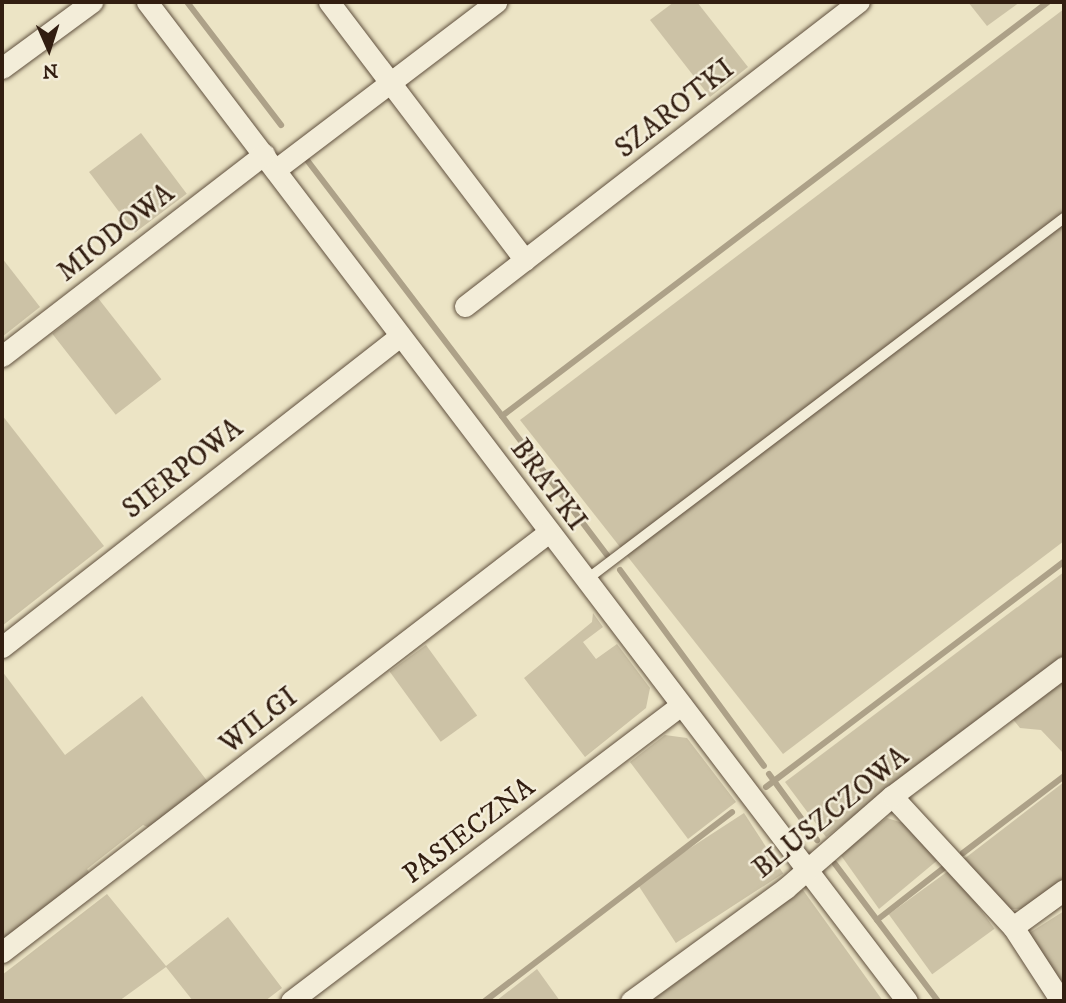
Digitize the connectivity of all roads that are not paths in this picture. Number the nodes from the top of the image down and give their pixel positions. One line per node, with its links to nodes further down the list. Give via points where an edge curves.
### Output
1 (92, 2): 6 (street)
2 (146, 2): 8 (street, BRATKI)
3 (329, 2): 7 (street)
4 (496, 2): 7 (street, MIODOWA)
5 (859, 2): 10 (street, SZAROTKI)
6 (2, 68)
7 (390, 83): 8 (street, MIODOWA); 10 (street)
8 (270, 162): 12 (street, BRATKI); 13 (street, MIODOWA)
9 (1064, 218): 15 (lane)
10 (525, 260): 11 (street, SZAROTKI)
11 (465, 306)
12 (400, 336): 14 (street, BRATKI); 16 (street, SIERPOWA)
13 (2, 356)
14 (549, 531): 15 (street, BRATKI); 23 (street, WILGI)
15 (586, 580): 18 (street, BRATKI)
16 (2, 647)
17 (1064, 667): 19 (street, BLUSZCZOWA)
18 (681, 705): 20 (street, BRATKI); 25 (street, PASIECZNA)
19 (892, 796): 20 (street, BLUSZCZOWA); 22 (street)
20 (805, 867): 24 (street, BRATKI); 26 (street, BLUSZCZOWA, via 786,888)
21 (1064, 890): 22 (street)
22 (1013, 927): 27 (street)
23 (2, 952)
24 (904, 1000)
25 (291, 1001)
26 (631, 1001)
27 (1061, 1001)

